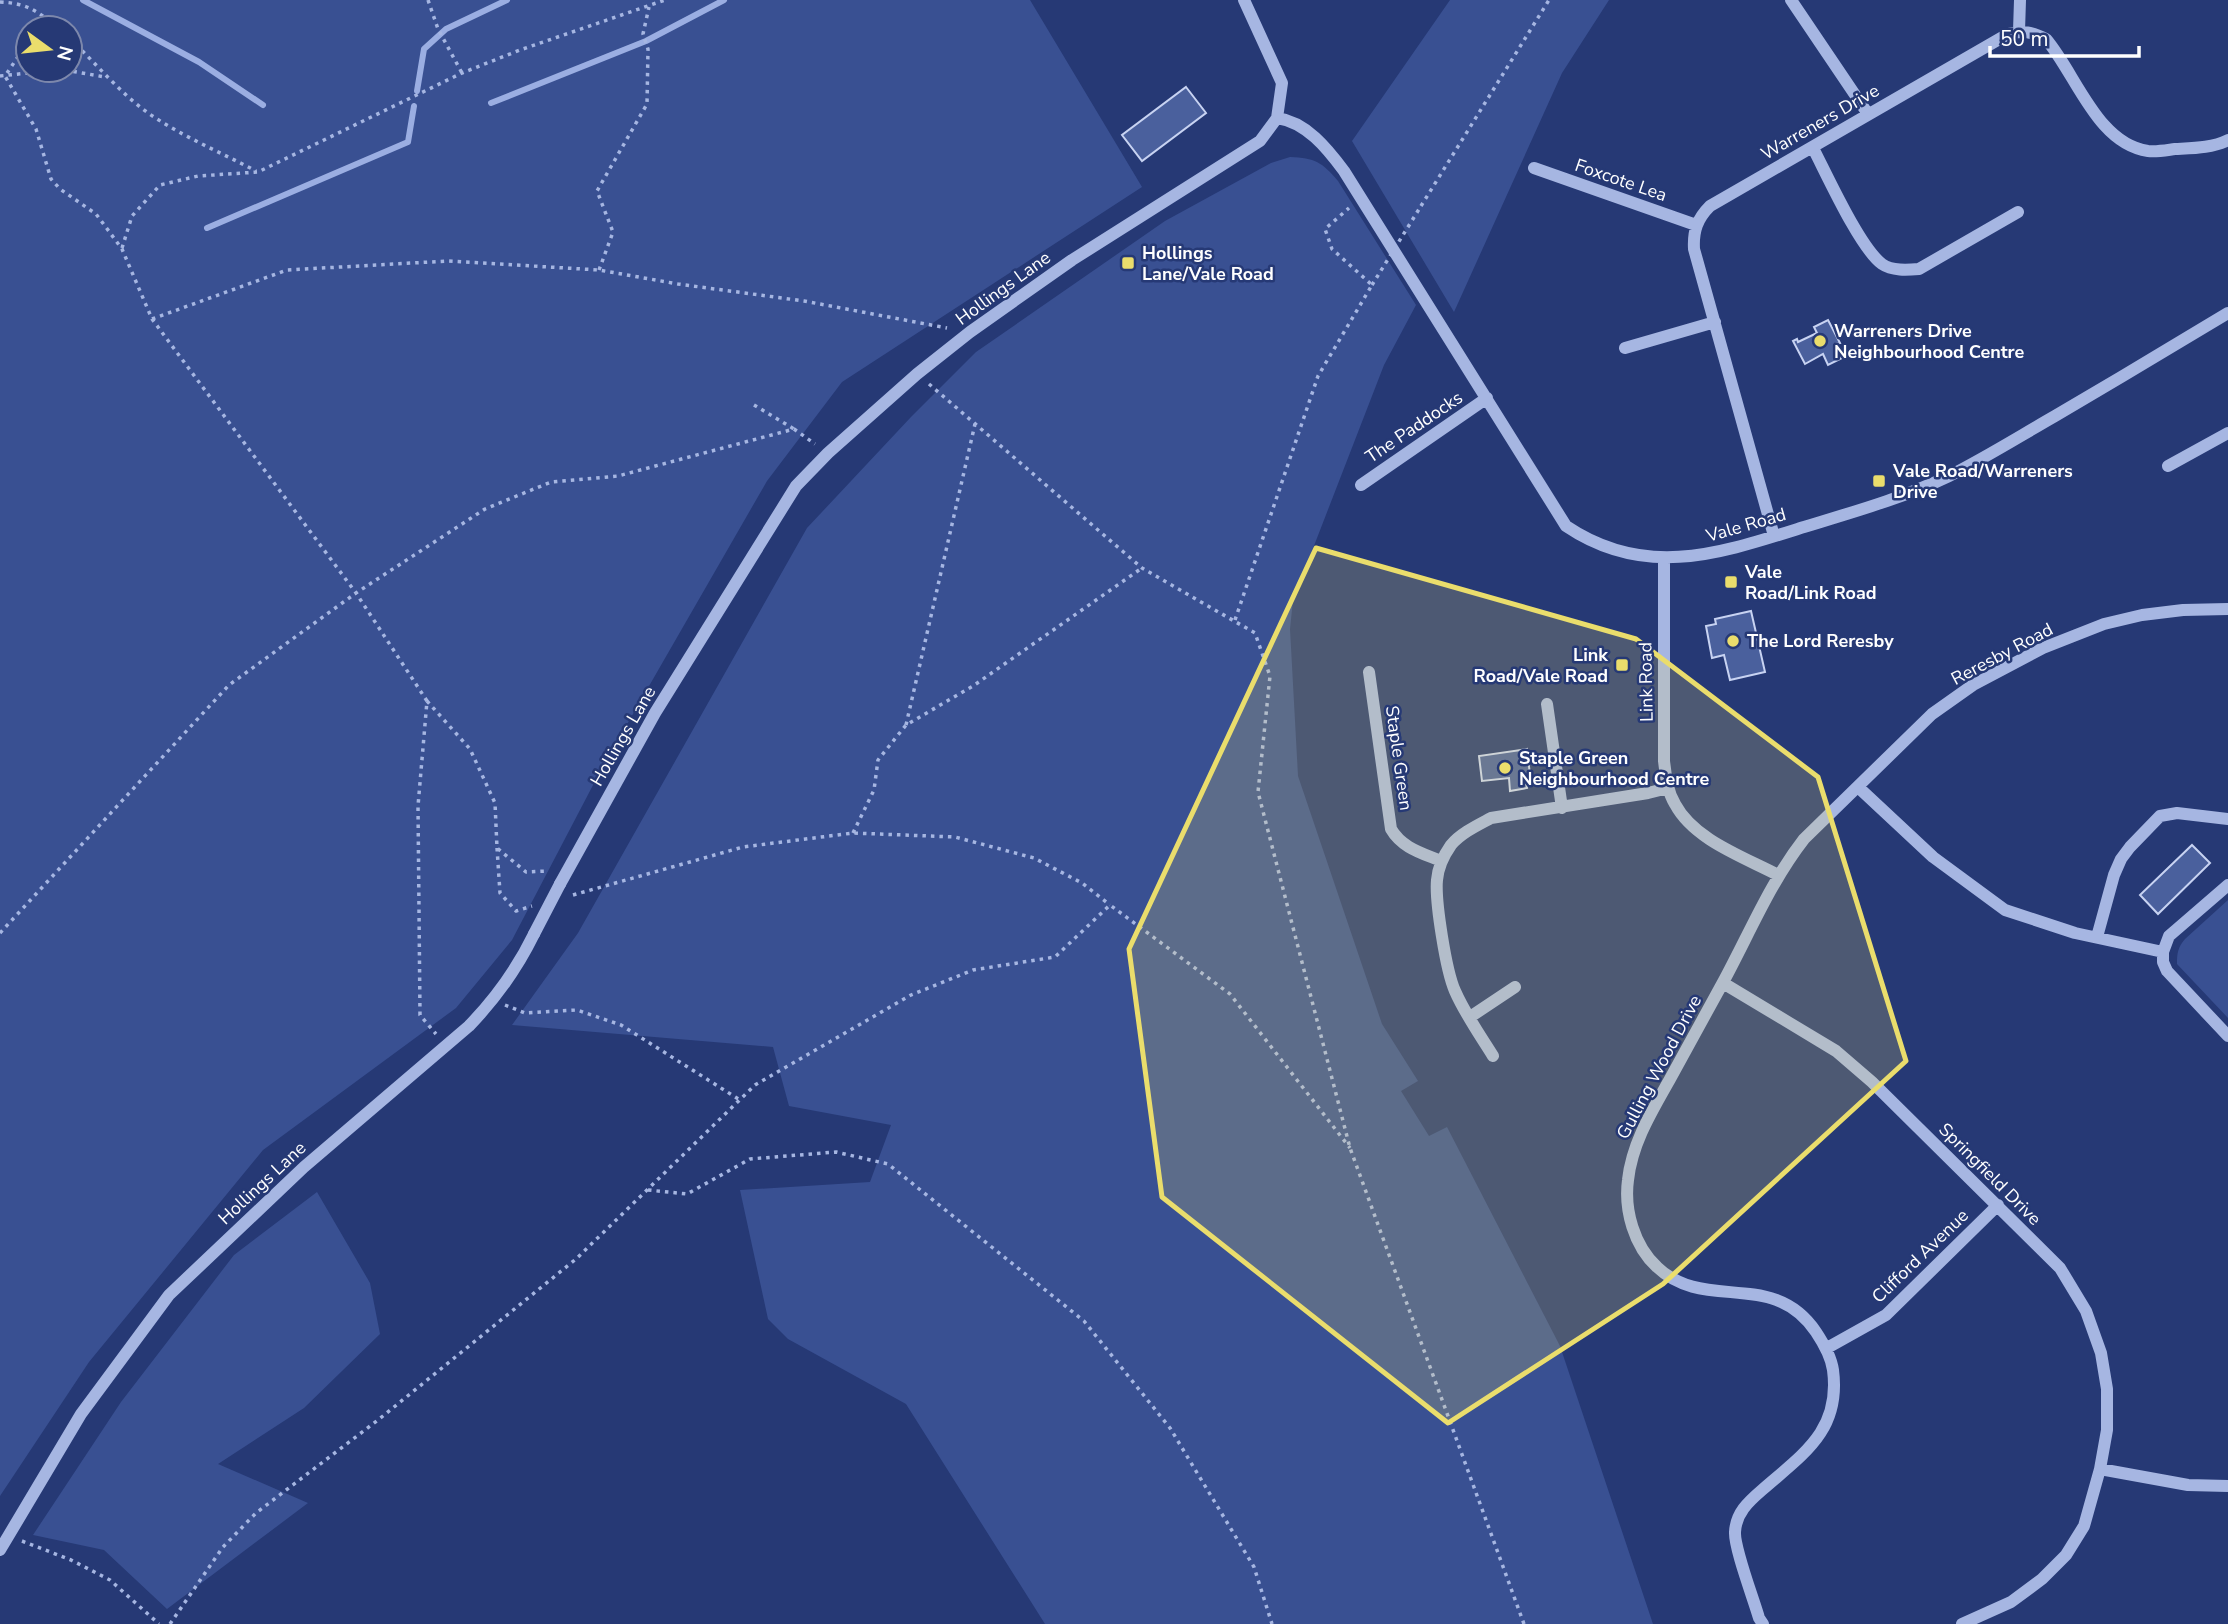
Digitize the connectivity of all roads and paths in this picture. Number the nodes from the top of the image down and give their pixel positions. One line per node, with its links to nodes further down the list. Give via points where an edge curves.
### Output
1 (428, 0): 13 (path)
2 (665, 0): 8 (path)
3 (1244, 0): 18 (street, via 1282,83)
4 (1549, 0): 28 (path, bridge)
5 (1791, 0): 17 (street)
6 (2020, 0): 10 (street)
7 (0, 2): 9 (path, via 21,3)
8 (649, 7): 13 (path); 27 (path, via 643,34 648,49 647,104 597,191 614,232)
9 (40, 14)
10 (2018, 31): 17 (street, Warreners Drive); 19 (street, via 2046,39 2115,137 2149,151)
11 (84, 52): 16 (path)
12 (14, 60): 15 (path)
13 (461, 73): 22 (path)
14 (84, 74): 16 (path)
15 (2, 76): 26 (path, via 36,129 51,178 96,214)
16 (107, 78): 22 (path, via 153,117)
17 (1868, 114): 20 (street, Warreners Drive)
18 (1277, 118): 23 (street, Vale Road, via 1312,135); 32 (street, Hollings Lane, via 1260,141 1072,260)
19 (2228, 140)
20 (1813, 148): 24 (street, via 1869,252 1884,266 1919,270); 25 (street, Warreners Drive, via 1710,206)
21 (1534, 168): 25 (street, Foxcote Lea)
22 (258, 172): 26 (path, via 198,176 160,185 132,216)
23 (1361, 197): 28 (path, via 1325,229 1332,249); 35 (street, Vale Road)
24 (2018, 212)
25 (1696, 225): 31 (street, via 1694,248)
26 (122, 249): 30 (path)
27 (599, 270): 30 (path, via 448,261 287,270); 32 (path)
28 (1372, 285): 48 (path, via 1318,376)
29 (2228, 313): 43 (street, Vale Road, via 1949,476)
30 (152, 320): 46 (path)
31 (1715, 322): 33 (street); 43 (street)
32 (970, 332): 34 (street, Hollings Lane)
33 (1625, 348)
34 (917, 374): 37 (path); 40 (street, Hollings Lane)
35 (1487, 398): 42 (street, The Paddocks); 44 (street, Vale Road, via 1566,526 1588,541)
36 (754, 405): 38 (path)
37 (975, 424): 45 (path); 52 (path)
38 (794, 429): 40 (path); 46 (path, via 618,476 551,482 485,509)
39 (2228, 433): 41 (street)
40 (828, 453): 60 (street, Hollings Lane, via 796,486 655,713)
41 (2168, 466)
42 (1361, 485)
43 (1774, 536): 44 (street, Vale Road, via 1730,551)
44 (1664, 558): 54 (street, Link Road, via 1664,761)
45 (1142, 568): 52 (path, via 973,686); 77 (path, via 1255,633 1270,676 1258,792)
46 (356, 593): 50 (path); 66 (path, via 229,685)
47 (2228, 609): 53 (street, Reresby Road, via 2142,615 2043,648 1973,685 1932,715)
48 (1235, 621)
49 (1369, 672): 59 (street, Staple Green, via 1391,828 1409,848)
50 (427, 702): 58 (path, via 470,749 495,803); 74 (path, via 418,806 420,1015)
51 (1547, 704): 55 (street)
52 (906, 725): 57 (path, via 878,760 874,790)
53 (1858, 787): 61 (street, Reresby Road, via 1804,839); 67 (street, via 1933,858 2005,910)
54 (1668, 788): 55 (street); 61 (street, Link Road, via 1688,823)
55 (1562, 808): 59 (street, via 1491,818 1452,843)
56 (2228, 819): 67 (street, via 2178,813 2160,816 2121,859)
57 (853, 833): 63 (path, via 743,847); 65 (path, via 955,837 1034,858 1082,883)
58 (497, 848): 60 (path, via 526,872); 64 (path, via 500,893 516,911)
59 (1441, 861): 72 (street, via 1437,899 1450,975)
60 (567, 871): 71 (street, Hollings Lane, bridge, via 520,963)
61 (1778, 875): 69 (street, Gulling Wood Drive)
62 (2228, 885): 68 (street, via 2169,936)
63 (570, 896)
64 (543, 903)
65 (1110, 905): 76 (path, via 1055,957 973,970 911,995 755,1085); 77 (path, via 1230,994)
66 (0, 933)
67 (2097, 937): 68 (street)
68 (2163, 952): 73 (street, via 2167,971)
69 (1723, 983): 79 (street, Springfield Drive, via 1836,1051); 80 (street, Gulling Wood Drive, via 1633,1153 1627,1181 1634,1233 1658,1269 1683,1284 1784,1302 1801,1313)
70 (1515, 988): 72 (street)
71 (494, 1001): 74 (street, Hollings Lane); 76 (path, via 525,1013 577,1010 621,1025)
72 (1470, 1017): 75 (street)
73 (2228, 1036)
74 (446, 1046): 83 (street, Hollings Lane, via 304,1167 169,1295 81,1413)
75 (1493, 1056)
76 (740, 1100): 78 (path)
77 (1350, 1148): 88 (path)
78 (648, 1190): 86 (path, via 576,1259 256,1513 223,1547); 87 (path, via 687,1194 750,1159 836,1152 888,1164 1084,1321 1170,1428 1254,1567)
79 (1998, 1205): 80 (street, Clifford Avenue, via 1886,1315); 81 (street, Springfield Drive, via 2060,1268 2086,1311 2101,1353 2107,1390 2107,1430)
80 (1827, 1348): 89 (street, Gulling Wood Drive, via 1835,1392 1821,1435 1737,1517 1734,1535)
81 (2100, 1469): 82 (street, via 2188,1485); 90 (street, via 2084,1526 2066,1555 2011,1602)
82 (2228, 1486)
83 (8, 1535): 84 (street, Hollings Lane); 85 (path, via 110,1580)
84 (0, 1550)
85 (159, 1624)
86 (170, 1624)
87 (1272, 1624)
88 (1524, 1624)
89 (1763, 1624)
90 (1962, 1624)

